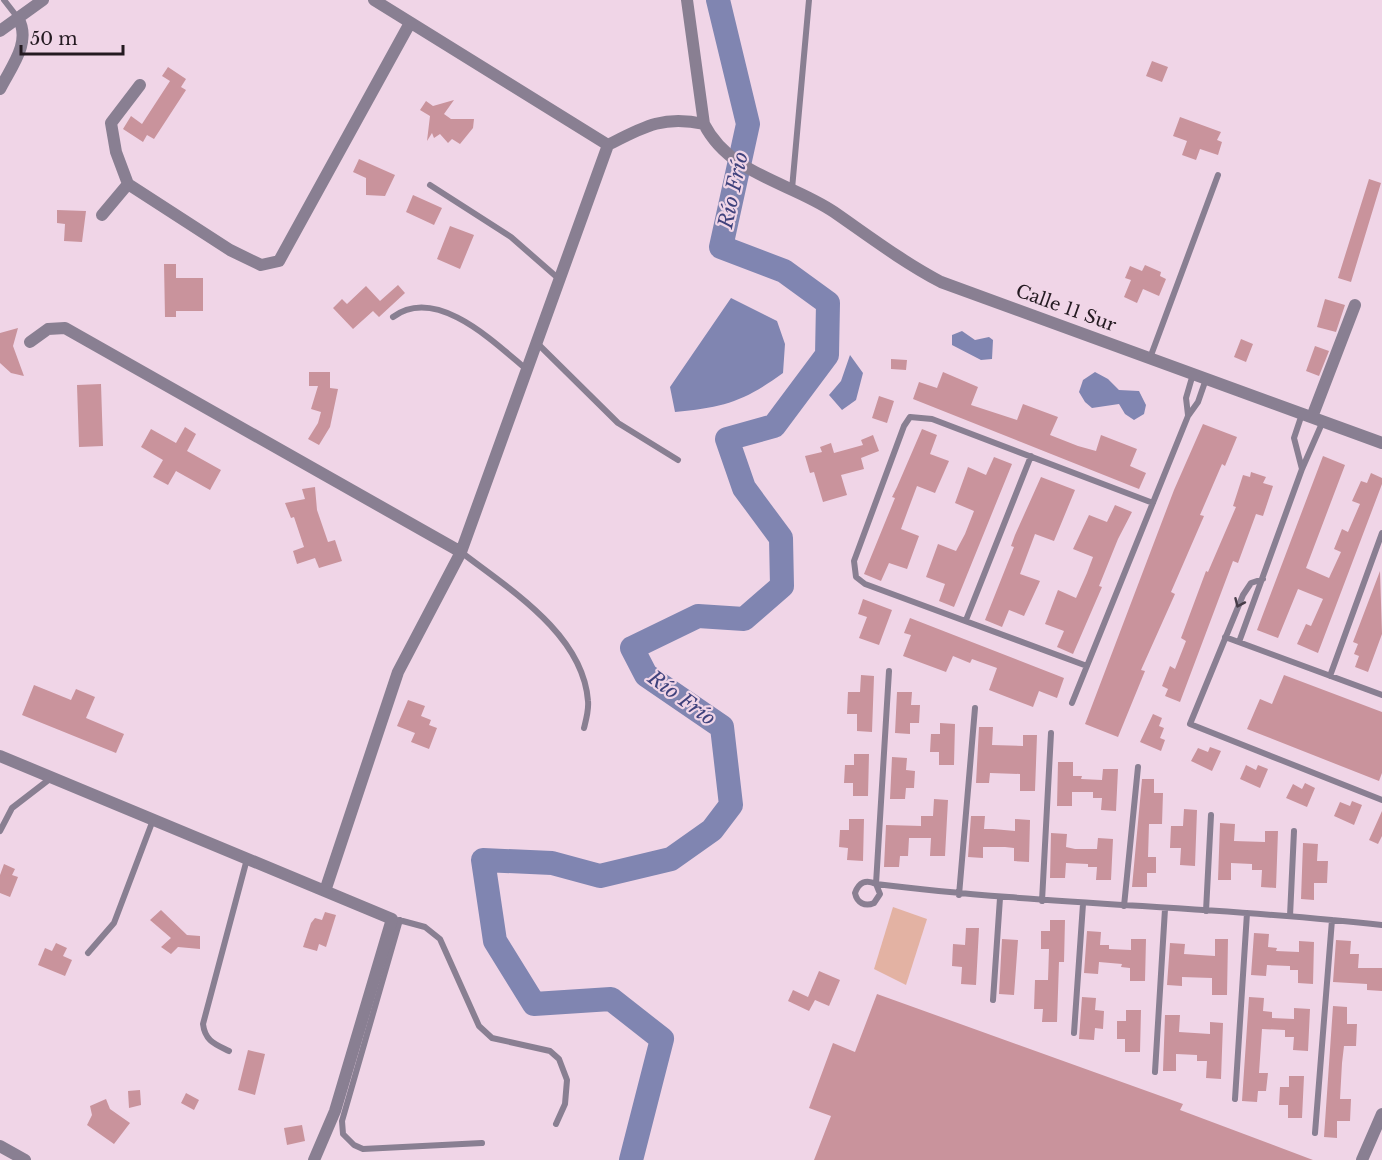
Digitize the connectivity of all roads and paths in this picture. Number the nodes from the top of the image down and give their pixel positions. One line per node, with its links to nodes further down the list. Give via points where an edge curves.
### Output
1 (4, 0): 6 (lane)
2 (44, 0): 6 (street)
3 (374, 0): 7 (street)
4 (687, 0): 11 (street)
5 (809, 0): 16 (lane)
6 (18, 18): 8 (street); 10 (street, via 24,27 23,43)
7 (410, 23): 12 (street); 14 (street, via 279,261 261,265 230,250)
8 (0, 31)
9 (140, 85): 14 (street, via 111,123 116,152)
10 (0, 89)
11 (704, 124): 12 (street, via 669,119); 16 (street, Calle 11 Sur, via 712,141 724,153 755,173)
12 (608, 146): 18 (street)
13 (1218, 175): 23 (lane)
14 (129, 184): 17 (street)
15 (430, 185): 18 (lane, via 511,237)
16 (792, 189): 23 (street, Calle 11 Sur, via 941,282)
17 (102, 215)
18 (560, 280): 22 (street)
19 (1355, 305): 28 (street)
20 (393, 317): 24 (lane, via 415,306 435,309 486,335)
21 (30, 342): 35 (street, via 48,329 65,328)
22 (537, 343): 24 (street); 31 (lane, via 618,423)
23 (1150, 358): 25 (street, Calle 11 Sur)
24 (527, 370): 35 (street)
25 (1192, 374): 26 (street, Calle 11 Sur); 27 (lane, via 1186,398)
26 (1206, 379): 27 (lane); 28 (street, Calle 11 Sur)
27 (1188, 416): 33 (lane)
28 (1312, 417): 29 (street, Calle 11 Sur); 32 (lane); 32 (lane, via 1294,438)
29 (1382, 442)
30 (1031, 456): 33 (lane); 37 (lane); 37 (lane, via 932,419 910,417 904,426 854,561 856,577 865,584)
31 (678, 460)
32 (1302, 470): 36 (lane)
33 (1153, 503): 40 (lane)
34 (1382, 533): 42 (lane)
35 (461, 552): 46 (lane, via 518,595 558,632 582,675 589,702); 58 (street, via 398,672)
36 (1263, 579): 38 (lane, one-way to 38, via 1251,583 1243,595); 39 (lane)
37 (966, 620): 40 (lane)
38 (1225, 637): 39 (lane); 51 (lane, via 1190,724)
39 (1239, 642): 42 (lane)
40 (1087, 666): 44 (lane)
41 (889, 671): 57 (lane)
42 (1330, 676): 43 (lane)
43 (1382, 695)
44 (1072, 703)
45 (975, 708): 59 (lane)
46 (584, 729)
47 (1051, 733): 61 (lane)
48 (0, 756): 50 (street)
49 (1138, 767): 63 (lane)
50 (51, 778): 53 (street); 54 (lane, via 12,808)
51 (1382, 800)
52 (1211, 815): 65 (lane)
53 (153, 819): 56 (street); 71 (lane, via 114,923)
54 (0, 831)
55 (1294, 831): 67 (lane)
56 (247, 858): 58 (street); 74 (lane, via 203,1024 210,1042)
57 (876, 884): 57 (lane, via 861,883 855,892 859,902 874,903 880,894); 59 (lane)
58 (325, 891): 68 (street)
59 (959, 895): 60 (lane)
60 (1000, 898): 61 (lane); 72 (lane)
61 (1042, 901): 62 (lane)
62 (1083, 904): 63 (lane); 73 (lane)
63 (1124, 906): 64 (lane)
64 (1165, 909): 65 (lane); 75 (lane)
65 (1206, 911): 66 (lane)
66 (1247, 912): 67 (lane); 76 (lane)
67 (1290, 916): 69 (lane)
68 (396, 919): 78 (lane, via 425,927 440,939 479,1026 492,1038 550,1051 559,1059 567,1080); 80 (lane, via 342,1121 343,1134 363,1149); 83 (street, via 335,1111)
69 (1332, 920): 70 (lane); 79 (lane)
70 (1382, 925)
71 (88, 953)
72 (993, 1000)
73 (1074, 1033)
74 (229, 1051)
75 (1155, 1072)
76 (1235, 1099)
77 (1381, 1121): 84 (street)
78 (556, 1124)
79 (1315, 1133)
80 (482, 1143)
81 (0, 1146): 82 (street)
82 (25, 1160)
83 (314, 1160)
84 (1362, 1160)

